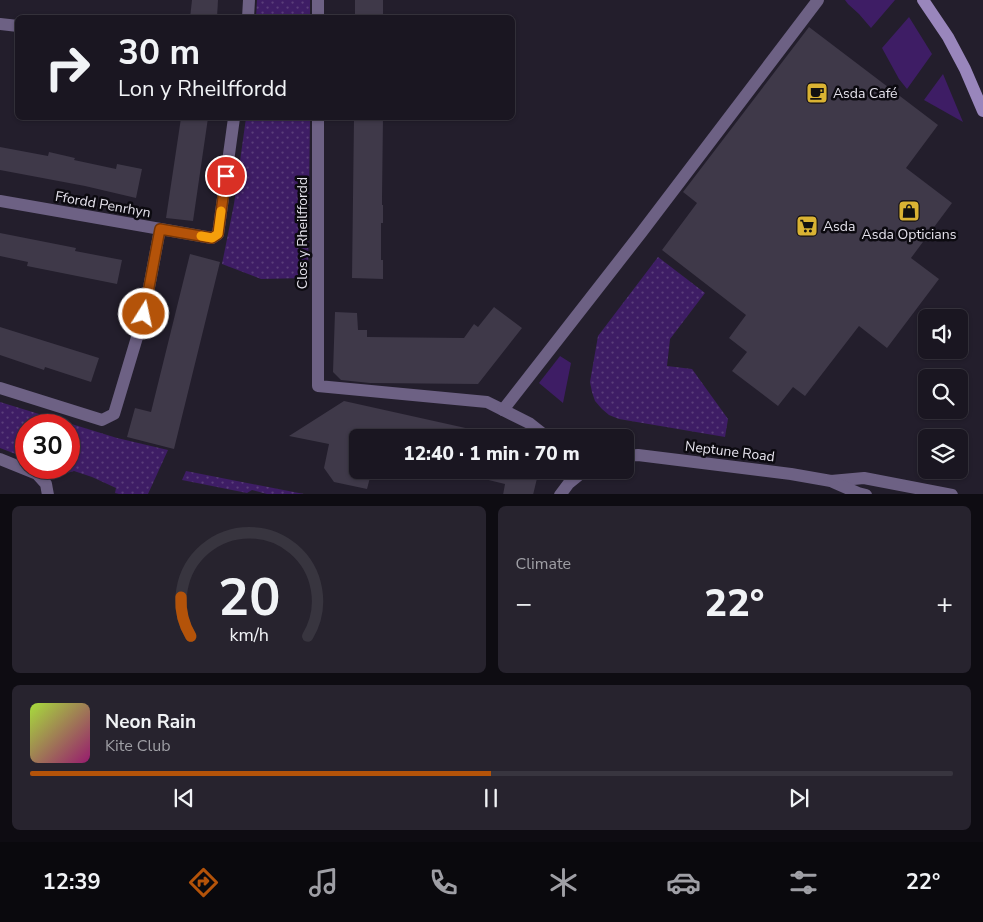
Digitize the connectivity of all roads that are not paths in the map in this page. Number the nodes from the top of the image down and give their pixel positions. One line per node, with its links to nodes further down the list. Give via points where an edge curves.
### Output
1 (249, 0): 5 (street)
2 (318, 0): 6 (street)
3 (818, 0): 15 (street)
4 (923, 0): 9 (street, via 948,37)
5 (248, 15)
6 (318, 15)
7 (0, 24): 8 (street)
8 (15, 26)
9 (983, 111)
10 (234, 120): 13 (street, via 218,234 212,238)
11 (318, 120): 15 (street, Clos y Rheilffordd, via 318,386 486,402)
12 (0, 201): 13 (street, Ffordd Penrhyn)
13 (160, 229): 14 (street, Ffordd Penrhyn, via 144,314 114,414 102,420)
14 (0, 388)
15 (503, 410): 16 (street)
16 (537, 429)
17 (634, 455): 20 (street, Neptune Road)
18 (0, 459): 21 (street, via 37,474 46,484)
19 (573, 479): 22 (street)
20 (831, 481): 23 (street, Neptune Road); 24 (street, Neptune Road, via 864,478)
21 (48, 494)
22 (560, 494)
23 (866, 494)
24 (952, 494)

